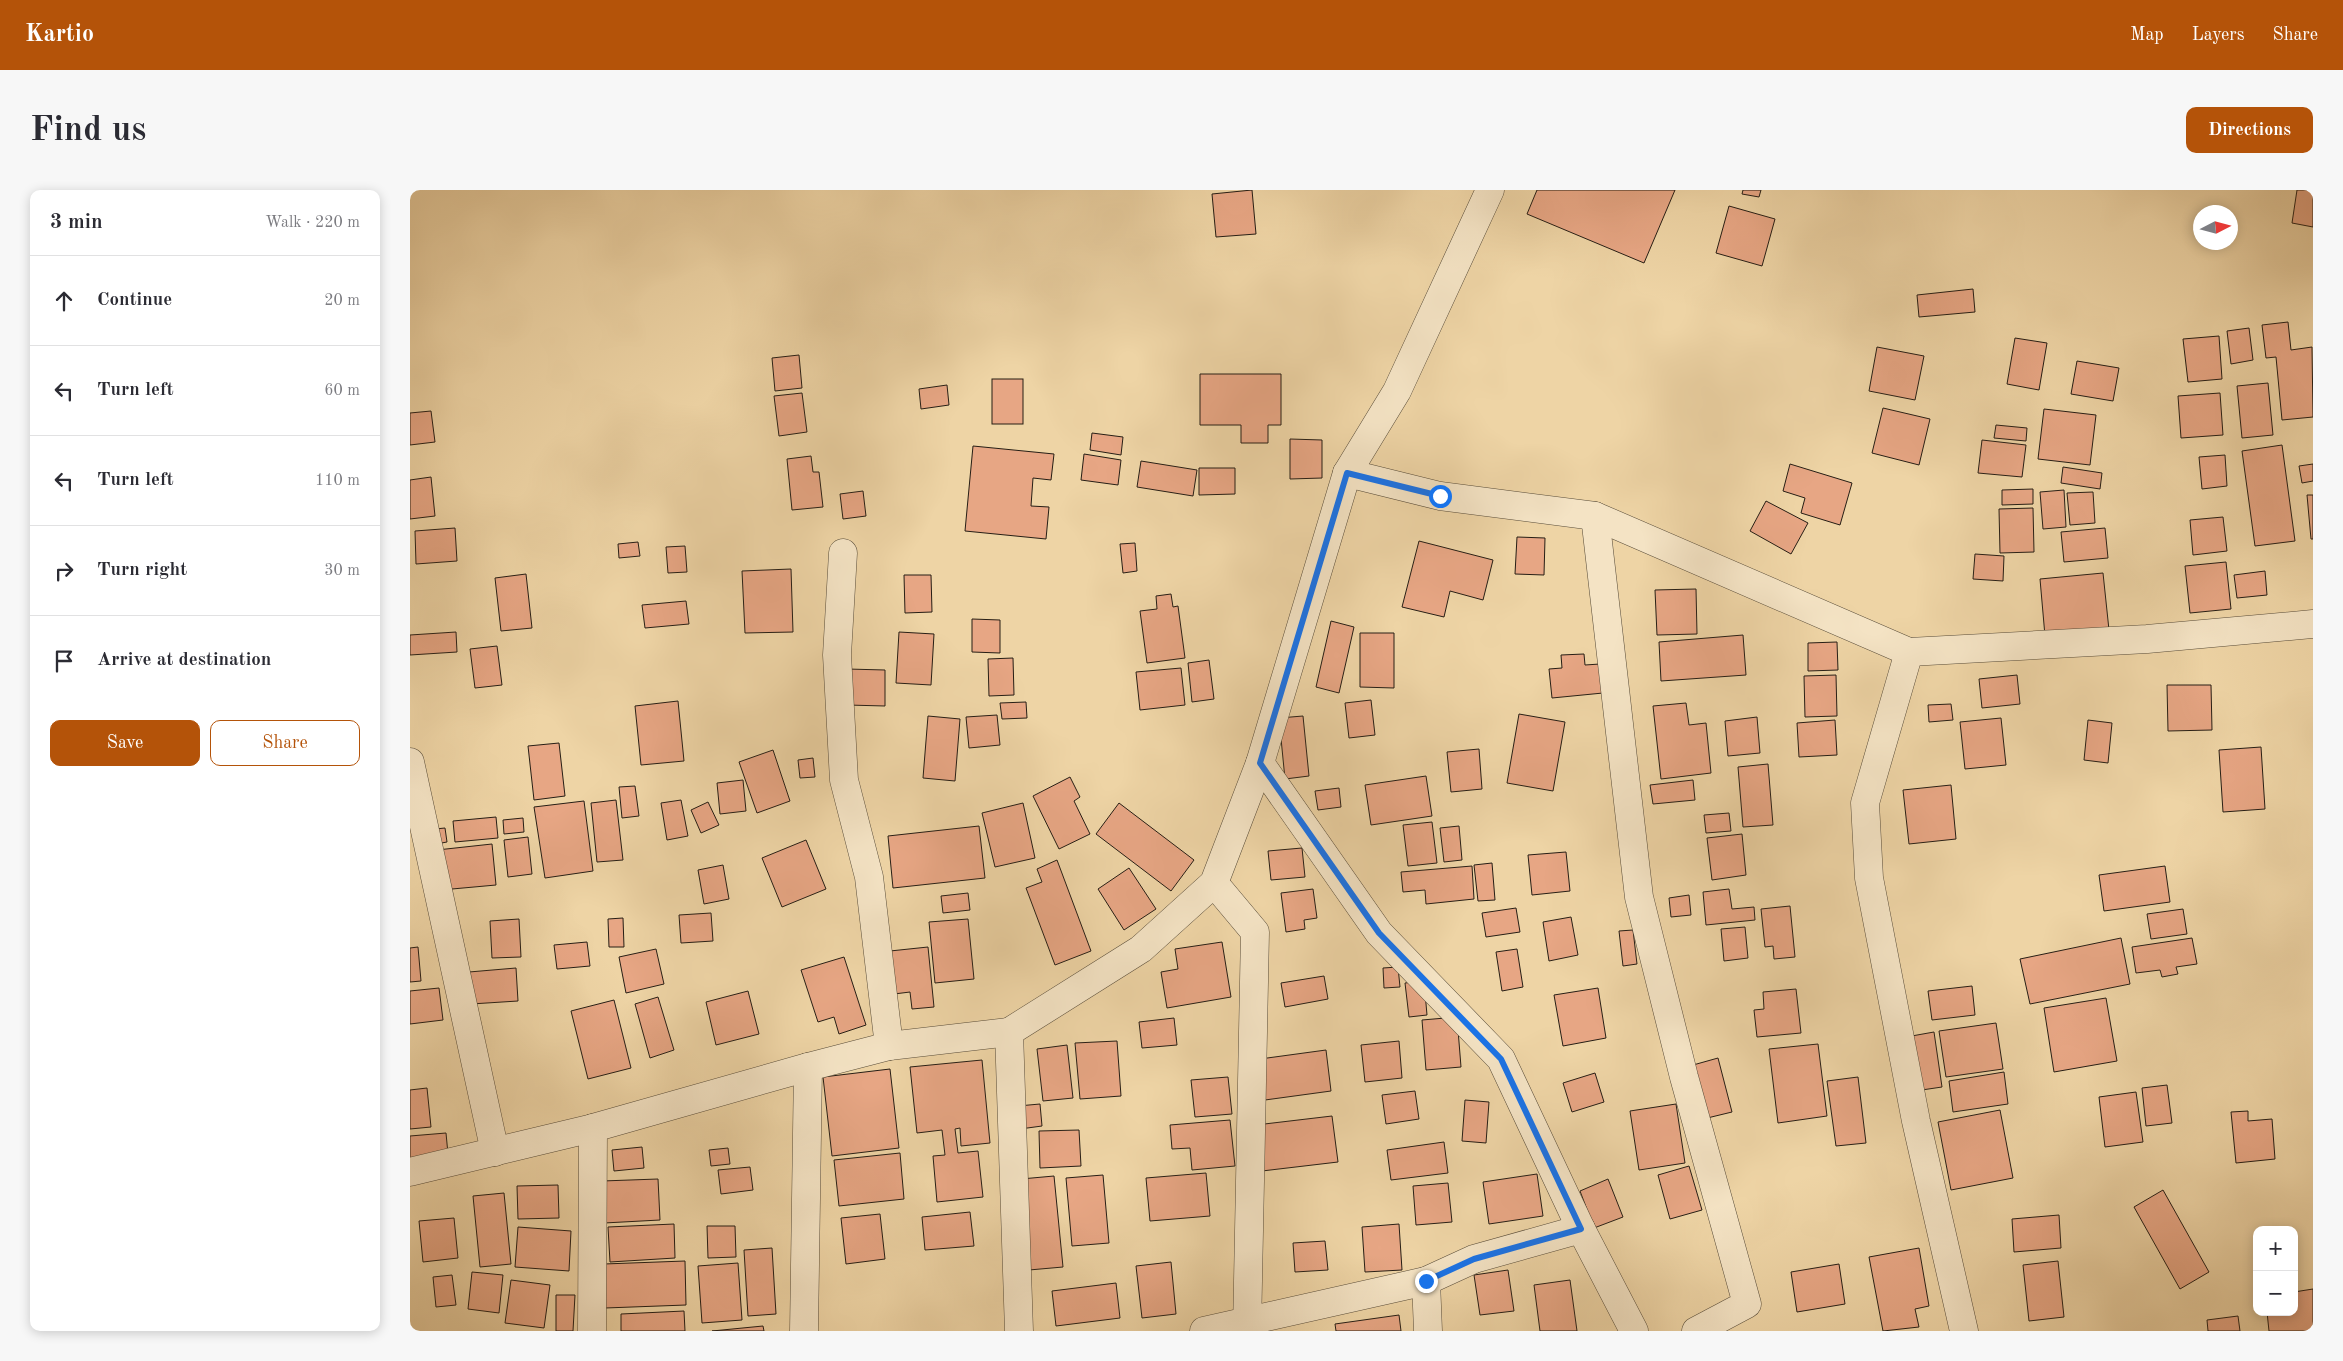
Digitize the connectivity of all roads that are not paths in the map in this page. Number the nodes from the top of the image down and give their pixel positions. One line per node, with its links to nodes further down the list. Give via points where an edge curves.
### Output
1 (1490, 190): 2 (street, via 1397,391)
2 (1347, 473): 3 (street, via 1440,496); 8 (street)
3 (1595, 516): 6 (street); 25 (street, via 1640,897 1684,1078 1747,1304)
4 (843, 553): 11 (street, via 837,656 844,780 869,877)
5 (2313, 624): 6 (street, via 2147,639)
6 (1909, 652): 26 (street, via 1864,803 1870,878 1916,1121)
7 (410, 762): 14 (street)
8 (1260, 763): 9 (street); 16 (street, via 1379,933 1501,1059)
9 (1214, 883): 10 (street, via 1141,950); 18 (street, via 1255,932)
10 (1009, 1032): 11 (street); 21 (street)
11 (890, 1046): 12 (street)
12 (808, 1067): 13 (street); 20 (street)
13 (593, 1128): 14 (street); 19 (street)
14 (495, 1152): 15 (street)
15 (410, 1172)
16 (1581, 1229): 17 (street, via 1474,1259); 24 (street)
17 (1426, 1281): 18 (street); 23 (street)
18 (1247, 1327): 22 (street)
19 (592, 1331)
20 (804, 1331)
21 (1019, 1331)
22 (1204, 1331)
23 (1428, 1331)
24 (1634, 1331)
25 (1696, 1331)
26 (1964, 1331)

